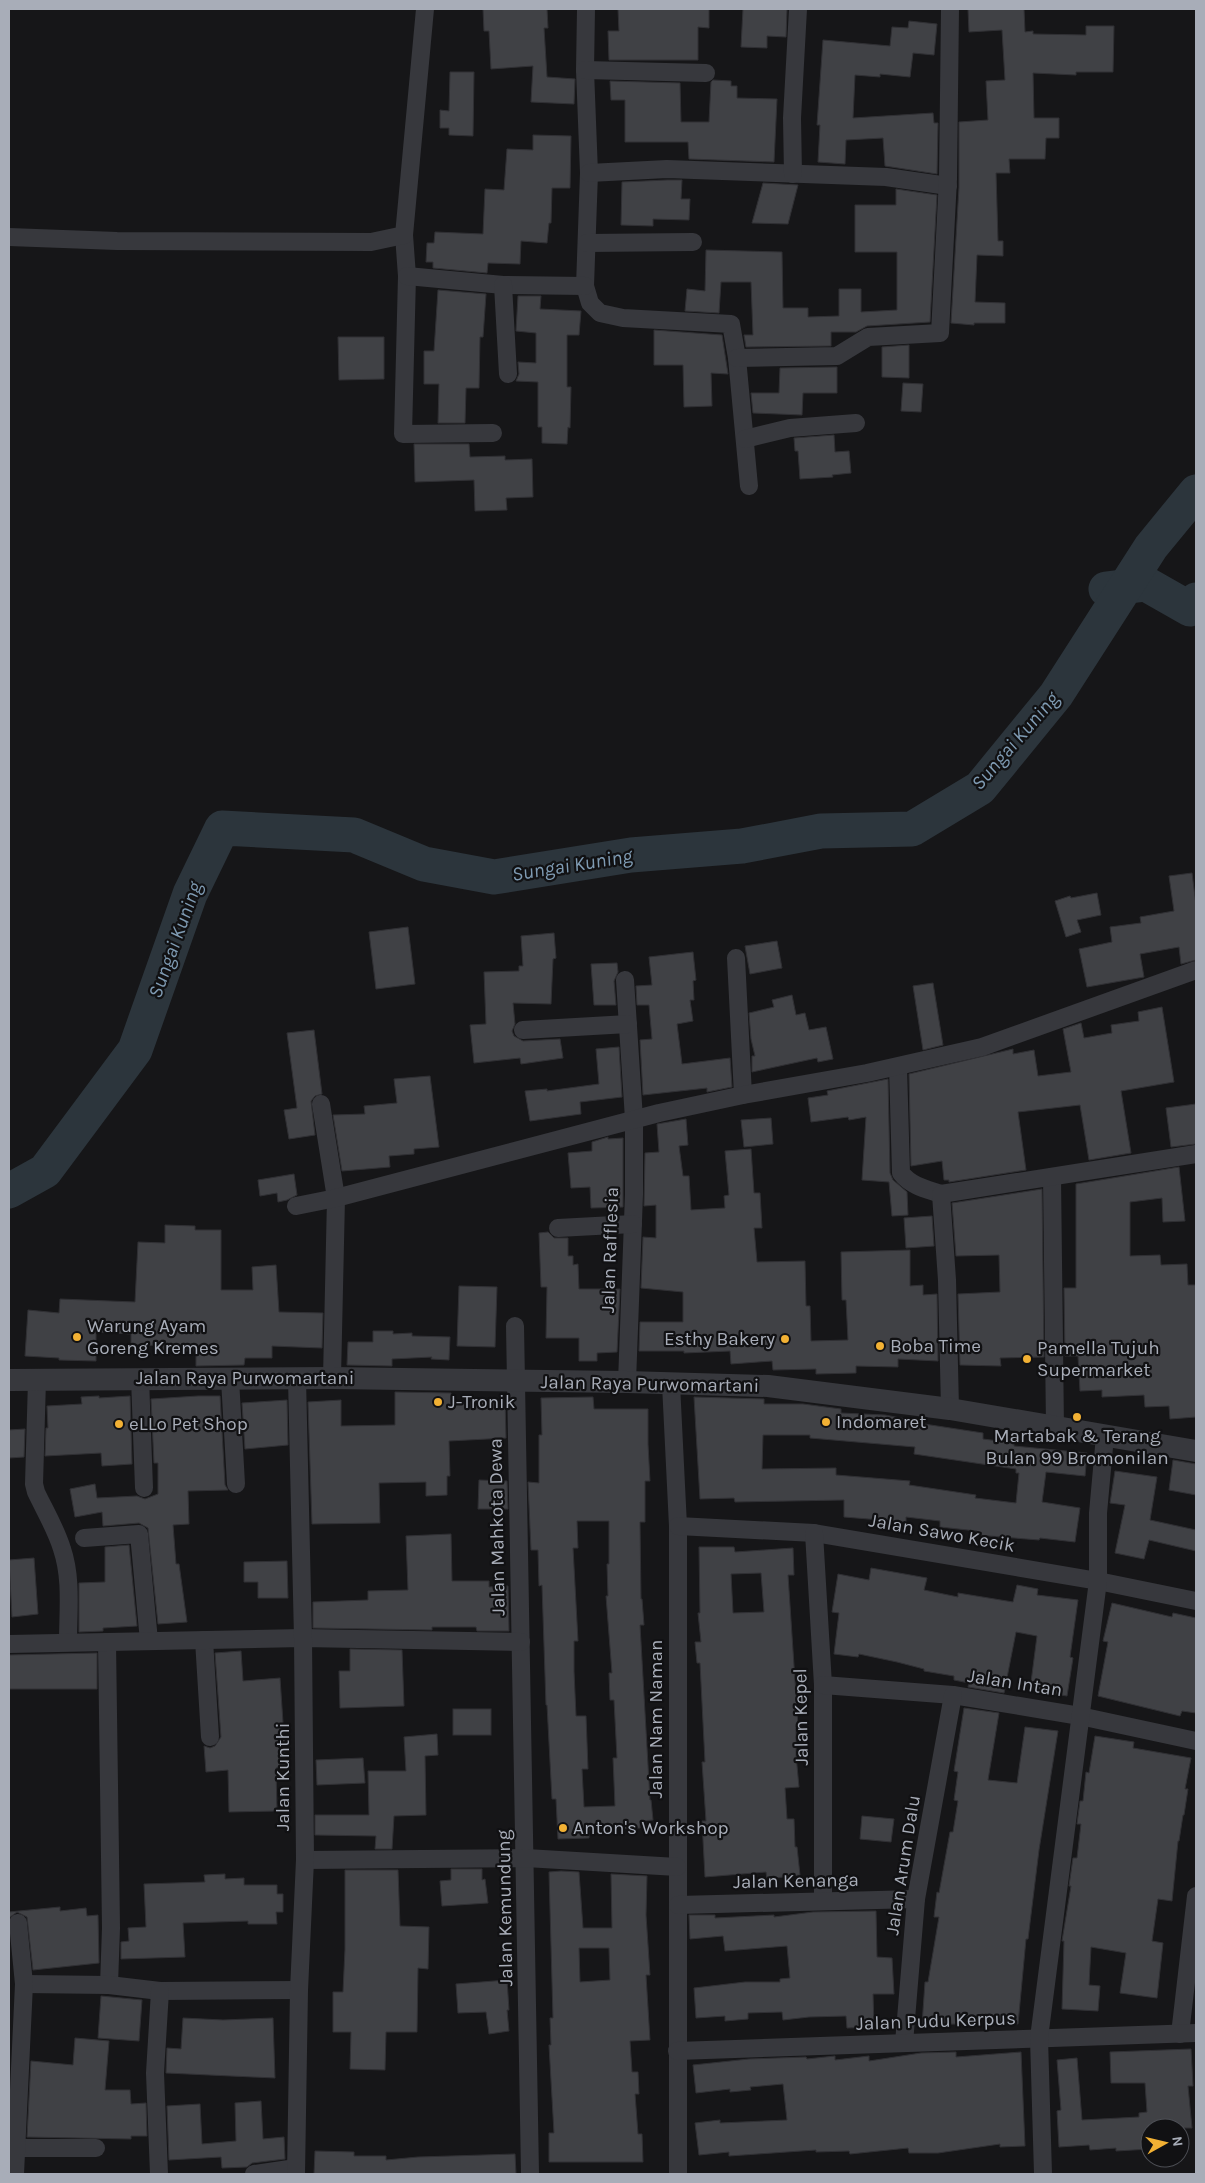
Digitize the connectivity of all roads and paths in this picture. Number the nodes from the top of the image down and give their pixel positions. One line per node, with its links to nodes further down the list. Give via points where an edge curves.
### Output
1 (425, 9): 10 (street)
2 (586, 9): 5 (street)
3 (798, 9): 8 (street, via 792,118)
4 (950, 9): 9 (street)
5 (585, 70): 6 (street); 7 (street)
6 (706, 73)
7 (589, 173): 8 (street, via 667,169); 13 (street)
8 (793, 174): 9 (street, via 886,177)
9 (948, 186): 17 (street, via 940,333 868,337 837,356)
10 (404, 235): 11 (street, via 371,242 117,241); 14 (street)
11 (9, 236)
12 (693, 242): 13 (street)
13 (588, 243): 16 (street)
14 (407, 276): 15 (street); 20 (street, via 403,434)
15 (503, 285): 16 (street); 18 (street)
16 (584, 286): 17 (street, via 590,303 600,313 623,318 731,324)
17 (737, 358): 21 (street)
18 (508, 374)
19 (856, 424): 21 (street, via 790,428)
20 (492, 433)
21 (745, 439): 22 (street)
22 (749, 486)
23 (736, 958): 29 (street)
24 (1196, 970): 28 (street, via 982,1047)
25 (625, 980): 26 (street, Jalan Rafflesia)
26 (628, 1024): 27 (street); 31 (street, Jalan Rafflesia)
27 (523, 1030)
28 (898, 1067): 29 (street); 34 (street, via 901,1173 917,1186)
29 (744, 1095): 31 (street)
30 (322, 1104): 35 (street)
31 (634, 1120): 35 (street); 37 (street, Jalan Rafflesia)
32 (1196, 1154): 33 (street)
33 (1052, 1176): 34 (street); 50 (street)
34 (941, 1194): 49 (street)
35 (336, 1198): 36 (street); 41 (street)
36 (296, 1206)
37 (632, 1224): 38 (street); 47 (street, Jalan Rafflesia)
38 (558, 1228)
39 (515, 1326): 46 (street, Jalan Mahkota Dewa)
40 (140, 1378): 42 (street, Jalan Raya Purwomartani); 45 (street, Jalan Raya Purwomartani); 54 (street)
41 (332, 1378): 43 (street, Jalan Raya Purwomartani); 46 (street, Jalan Raya Purwomartani)
42 (230, 1379): 43 (street, Jalan Raya Purwomartani); 53 (street)
43 (297, 1379): 60 (street, Jalan Kunthi)
44 (9, 1380): 45 (street, Jalan Raya Purwomartani)
45 (37, 1380): 63 (street, via 34,1484 65,1561)
46 (515, 1380): 47 (street, Jalan Raya Purwomartani); 65 (street, Jalan Mahkota Dewa)
47 (627, 1382): 48 (street, Jalan Raya Purwomartani)
48 (671, 1384): 49 (street, Jalan Raya Purwomartani, via 768,1386); 55 (street, Jalan Nam Naman)
49 (950, 1409): 50 (street, Jalan Raya Purwomartani)
50 (1055, 1428): 51 (street, Jalan Raya Purwomartani)
51 (1105, 1436): 52 (street, Jalan Raya Purwomartani); 58 (street, via 1098,1513)
52 (1196, 1452)
53 (236, 1484)
54 (144, 1488)
55 (678, 1526): 56 (street, Jalan Sawo Kecik); 74 (street, Jalan Nam Naman)
56 (814, 1533): 58 (street, Jalan Sawo Kecik); 67 (street, Jalan Kepel)
57 (84, 1538): 62 (street, via 139,1534)
58 (1098, 1581): 59 (street, Jalan Sawo Kecik); 69 (street)
59 (1196, 1601)
60 (303, 1638): 61 (street); 65 (street); 73 (street, Jalan Kunthi)
61 (204, 1640): 62 (street); 70 (street)
62 (149, 1641): 64 (street)
63 (68, 1642): 64 (street); 66 (street)
64 (107, 1642): 81 (street)
65 (521, 1642): 72 (street, Jalan Kemundung)
66 (9, 1644)
67 (823, 1685): 68 (street, Jalan Intan); 77 (street, Jalan Kepel)
68 (953, 1695): 69 (street, Jalan Intan); 76 (street, Jalan Arum Dalu)
69 (1080, 1716): 71 (street, Jalan Intan); 85 (street)
70 (210, 1737)
71 (1196, 1741)
72 (526, 1858): 73 (street); 74 (street); 94 (street, Jalan Kemundung)
73 (305, 1860): 82 (street, Jalan Kunthi)
74 (677, 1867): 78 (street, Jalan Nam Naman)
75 (1196, 1896): 84 (street)
76 (916, 1900): 77 (street, Jalan Kenanga); 86 (street, Jalan Arum Dalu)
77 (823, 1901): 78 (street, Jalan Kenanga)
78 (678, 1905): 87 (street, Jalan Nam Naman)
79 (18, 1923): 80 (street)
80 (24, 1984): 81 (street); 88 (street)
81 (109, 1985): 83 (street)
82 (299, 1990): 83 (street); 90 (street, Jalan Kunthi)
83 (160, 1991): 92 (street, via 155,2073)
84 (1188, 2033): 85 (street, Jalan Pudu Kerpus)
85 (1039, 2038): 86 (street, Jalan Pudu Kerpus); 96 (street)
86 (904, 2043): 87 (street, Jalan Pudu Kerpus)
87 (677, 2050): 95 (street, Jalan Nam Naman)
88 (16, 2148): 89 (street); 91 (street)
89 (96, 2148)
90 (296, 2171): 93 (street)
91 (15, 2174)
92 (159, 2174)
93 (254, 2174)
94 (530, 2174)
95 (678, 2174)
96 (1043, 2174)

